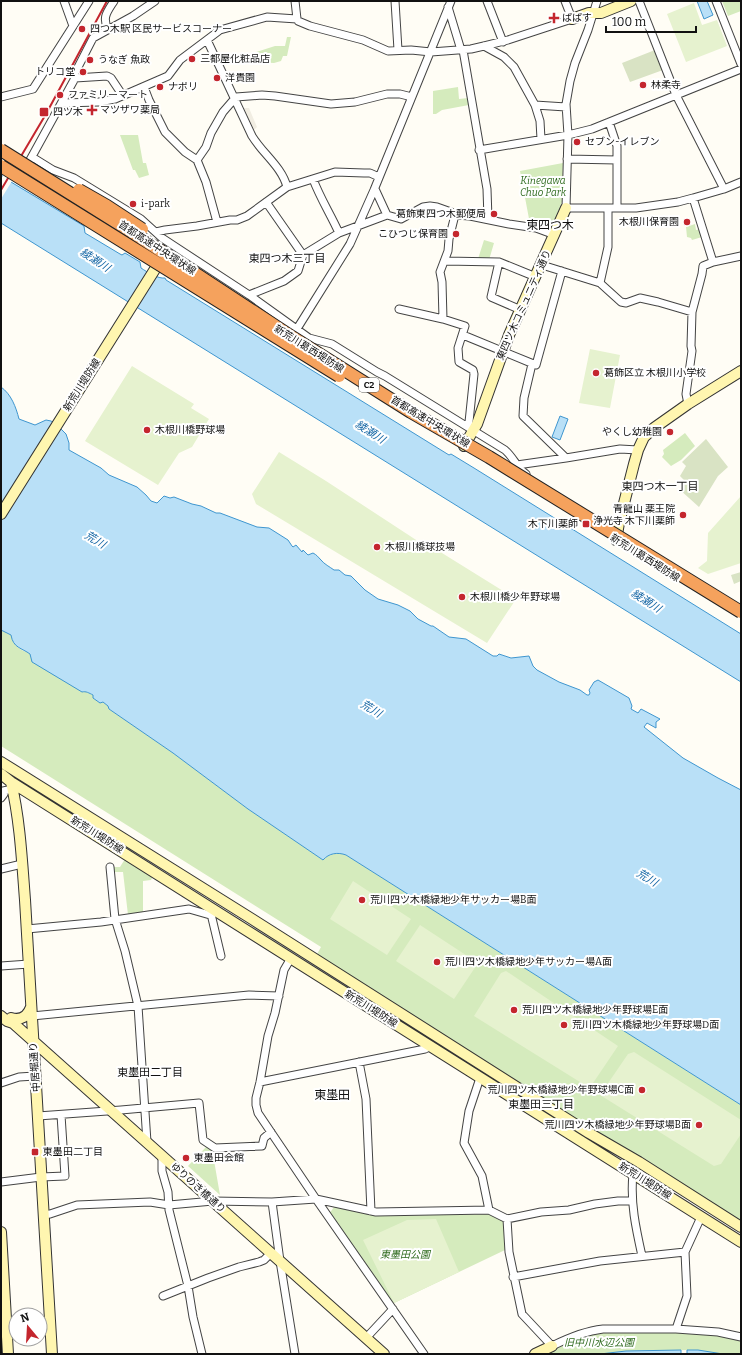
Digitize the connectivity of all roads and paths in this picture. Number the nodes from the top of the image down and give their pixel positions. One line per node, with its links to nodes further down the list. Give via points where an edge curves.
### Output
1 (64, 1): 17 (street)
2 (89, 1): 17 (street)
3 (114, 1): 18 (street, via 105,16)
4 (155, 1): 18 (street)
5 (295, 1): 15 (street)
6 (395, 1): 22 (street)
7 (487, 1): 20 (street)
8 (565, 1): 16 (street)
9 (597, 1): 14 (street)
10 (631, 1): 14 (main road, via 601,13)
11 (639, 1): 29 (street)
12 (716, 1): 25 (street)
13 (449, 3): 23 (street); 24 (street)
14 (593, 13): 16 (main road); 36 (street, via 570,81)
15 (296, 19): 19 (street, via 267,17 220,30); 22 (street, via 310,26 364,40 388,51)
16 (572, 19): 20 (street)
17 (73, 26): 31 (street, via 33,89)
18 (108, 30): 27 (street, via 91,40)
19 (207, 40): 28 (street, via 180,60 168,76); 33 (street)
20 (503, 42): 21 (street)
21 (484, 46): 23 (street); 35 (street, via 504,57 514,67)
22 (398, 50): 24 (street)
23 (462, 50): 24 (street); 42 (street)
24 (431, 52): 32 (street)
25 (741, 64)
26 (741, 69): 29 (street)
27 (75, 78): 30 (street, via 107,76); 34 (street)
28 (144, 86): 30 (street); 47 (street, via 165,132)
29 (676, 94): 37 (street); 56 (street)
30 (123, 96): 34 (street, via 99,102)
31 (1, 97)
32 (412, 97): 33 (street, via 387,94 354,102 331,104 262,95); 51 (street)
33 (235, 99): 47 (street, via 223,112); 54 (street, via 256,144 285,178)
34 (62, 103): 44 (street)
35 (535, 105): 36 (street); 39 (street, via 540,121)
36 (566, 107): 38 (street)
37 (609, 122): 38 (street); 48 (street, via 617,146)
38 (568, 136): 39 (street); 46 (street)
39 (541, 139): 42 (street)
40 (1, 144): 86 (highway, bridge, via 107,206)
41 (1, 150): 86 (highway, 首都高速中央環状線 / C2, bridge)
42 (479, 150): 64 (street, via 487,190)
43 (1, 154): 50 (main road, 新荒川葛西堤防線)
44 (32, 157): 50 (street); 67 (street, via 53,170 74,178 141,219)
45 (1, 158): 80 (highway, bridge)
46 (567, 159): 48 (street); 59 (street)
47 (197, 160): 65 (street)
48 (617, 160): 61 (street)
49 (1, 166): 80 (highway, 首都高速中央環状線 / C2, bridge)
50 (25, 169): 71 (main road, 新荒川葛西堤防線, bridge)
51 (379, 178): 52 (street, via 364,172 335,172); 55 (street)
52 (313, 179): 54 (street); 68 (street)
53 (741, 182): 56 (street)
54 (288, 187): 58 (street)
55 (375, 189): 62 (street); 66 (street)
56 (724, 189): 57 (street)
57 (693, 198): 61 (street, via 636,208); 75 (street)
58 (266, 202): 65 (street, via 247,216); 70 (street)
59 (566, 208): 60 (street); 69 (main road, 東四ツ木コミュニティ通り)
60 (608, 208): 61 (street); 79 (street, via 608,247)
61 (617, 208)
62 (387, 215): 63 (street, via 401,219 430,206); 66 (street)
63 (455, 215): 64 (street); 73 (street)
64 (488, 220): 69 (street, via 536,228)
65 (217, 222): 67 (street)
66 (359, 225): 68 (street); 86 (street, via 346,250)
67 (156, 232): 81 (street)
68 (339, 233): 70 (street)
69 (555, 235): 76 (main road, 東四ツ木コミュニティ通り)
70 (303, 255): 81 (street, via 298,271 284,281)
71 (163, 256): 86 (main road, 新荒川葛西堤防線, bridge, via 238,304); 98 (main road, 新荒川堤防線)
72 (741, 256): 75 (street)
73 (444, 261): 74 (street); 85 (street, via 440,272)
74 (499, 262): 78 (street); 83 (street, via 491,297)
75 (713, 262): 84 (street, via 703,266)
76 (542, 265): 77 (street); 78 (main road, 東四ツ木コミュニティ通り)
77 (562, 271): 79 (street); 89 (street, via 536,366)
78 (536, 276): 83 (main road, 東四ツ木コミュニティ通り)
79 (600, 283): 84 (street, via 621,302 626,303 640,298)
80 (207, 293): 103 (highway, 首都高速中央環状線 / C2, bridge)
81 (249, 296): 86 (street)
82 (399, 309): 85 (street)
83 (521, 310): 88 (main road, 東四ツ木コミュニティ通り)
84 (692, 312): 91 (street, via 692,351 686,394)
85 (443, 319): 87 (street, via 465,326)
86 (292, 334): 92 (street, via 332,344); 93 (main road, 新荒川葛西堤防線); 101 (highway, 首都高速中央環状線 / C2, bridge, via 411,412)
87 (463, 335): 88 (street); 92 (street, via 458,348 459,362 474,374)
88 (503, 352): 89 (street); 92 (main road, 東四ツ木コミュニティ通り, via 488,396)
89 (532, 364): 95 (street, via 524,398 523,416)
90 (741, 371): 91 (main road)
91 (688, 404): 94 (main road, via 648,432)
92 (470, 428): 93 (main road, 東四ツ木コミュニティ通り); 96 (street, via 506,450)
93 (464, 446): 97 (main road, 新荒川葛西堤防線)
94 (638, 450): 95 (street, via 620,449); 99 (main road)
95 (566, 458): 96 (street)
96 (516, 463): 97 (street); 99 (street, via 522,471)
97 (508, 474): 99 (main road, 新荒川葛西堤防線)
98 (1, 514)
99 (617, 535): 100 (street); 102 (main road, 新荒川葛西堤防線)
100 (741, 606)
101 (741, 612)
102 (741, 617)
103 (741, 622)
104 (1, 762): 150 (main road, 新荒川堤防線)
105 (1, 774): 106 (main road, 新荒川堤防線)
106 (6, 790): 107 (main road, 中居堀通り); 110 (main road, 新荒川堤防線)
107 (22, 864): 109 (street); 112 (main road, 中居堀通り)
108 (110, 867): 111 (street)
109 (1, 869)
110 (212, 912): 111 (street, via 210,915 189,909); 113 (street); 114 (main road, 新荒川堤防線)
111 (115, 919): 112 (street); 118 (street)
112 (27, 929): 115 (main road, 中居堀通り)
113 (221, 956)
114 (291, 958): 117 (street, via 284,970); 123 (main road, 新荒川堤防線)
115 (29, 964): 116 (street); 120 (main road, 中居堀通り)
116 (1, 966)
117 (278, 996): 118 (street, via 249,995); 128 (street)
118 (138, 1006): 120 (street); 130 (street)
119 (1, 1009): 121 (main road, ゆりのき橋通り)
120 (31, 1012): 121 (main road, via 18,1019); 122 (main road, 中居堀通り)
121 (7, 1020): 122 (main road, ゆりのき橋通り)
122 (33, 1041): 125 (main road, ゆりのき橋通り); 126 (main road, 中居堀通り)
123 (431, 1046): 124 (street); 127 (main road, 新荒川堤防線)
124 (359, 1062): 128 (street); 146 (street, via 366,1099)
125 (58, 1064): 126 (main road, via 46,1062 38,1066); 131 (main road, ゆりのき橋通り)
126 (35, 1074): 129 (street, via 19,1076); 133 (main road, 中居堀通り)
127 (480, 1078): 137 (main road, 新荒川堤防線); 145 (street, via 468,1111 464,1143 482,1176)
128 (260, 1082): 134 (street, via 256,1105 258,1113)
129 (1, 1083)
130 (144, 1108): 131 (street); 134 (street, via 199,1102 204,1140 215,1148 262,1146 264,1138); 135 (street)
131 (112, 1111): 132 (street); 135 (main road, ゆりのき橋通り)
132 (61, 1114): 133 (street); 138 (street, via 65,1176)
133 (38, 1116): 138 (main road, 中居堀通り)
134 (271, 1132): 140 (street)
135 (147, 1142): 136 (main road, ゆりのき橋通り)
136 (162, 1156): 141 (main road, ゆりのき橋通り); 144 (street, via 162,1171)
137 (633, 1174): 142 (street); 148 (main road, 新荒川堤防線)
138 (41, 1177): 139 (street); 147 (main road, 中居堀通り)
139 (1, 1182)
140 (316, 1199): 143 (street); 146 (street); 162 (street)
141 (213, 1201): 143 (street); 144 (street); 155 (main road, ゆりのき橋通り)
142 (632, 1201): 149 (street, via 595,1204); 156 (street)
143 (272, 1202): 157 (street)
144 (169, 1205): 147 (street, via 150,1202 78,1205); 159 (street)
145 (489, 1210): 146 (street); 149 (street)
146 (370, 1211)
147 (43, 1215): 170 (main road, 中居堀通り)
148 (701, 1217): 152 (main road, 新荒川堤防線); 154 (street)
149 (507, 1219): 158 (street)
150 (741, 1227)
151 (1, 1232): 153 (main road)
152 (741, 1242)
153 (2, 1249): 160 (main road)
154 (686, 1252): 156 (street); 164 (street, via 687,1296)
155 (271, 1253): 157 (main road, ゆりのき橋通り); 159 (street, via 259,1262)
156 (642, 1256): 158 (street)
157 (280, 1261): 166 (main road, ゆりのき橋通り); 172 (street)
158 (513, 1277): 168 (street, via 522,1314)
159 (188, 1286): 161 (street); 171 (street)
160 (3, 1288): 163 (main road)
161 (163, 1296)
162 (393, 1309): 166 (street); 174 (street)
163 (3, 1311): 167 (main road)
164 (676, 1329): 165 (street, via 718,1332); 168 (street, via 594,1330)
165 (741, 1337)
166 (366, 1338): 173 (main road, ゆりのき橋通り)
167 (4, 1343): 169 (main road)
168 (552, 1346): 175 (main road)
169 (8, 1354)
170 (52, 1354)
171 (202, 1354)
172 (295, 1354)
173 (384, 1354)
174 (424, 1354)
175 (536, 1354)

